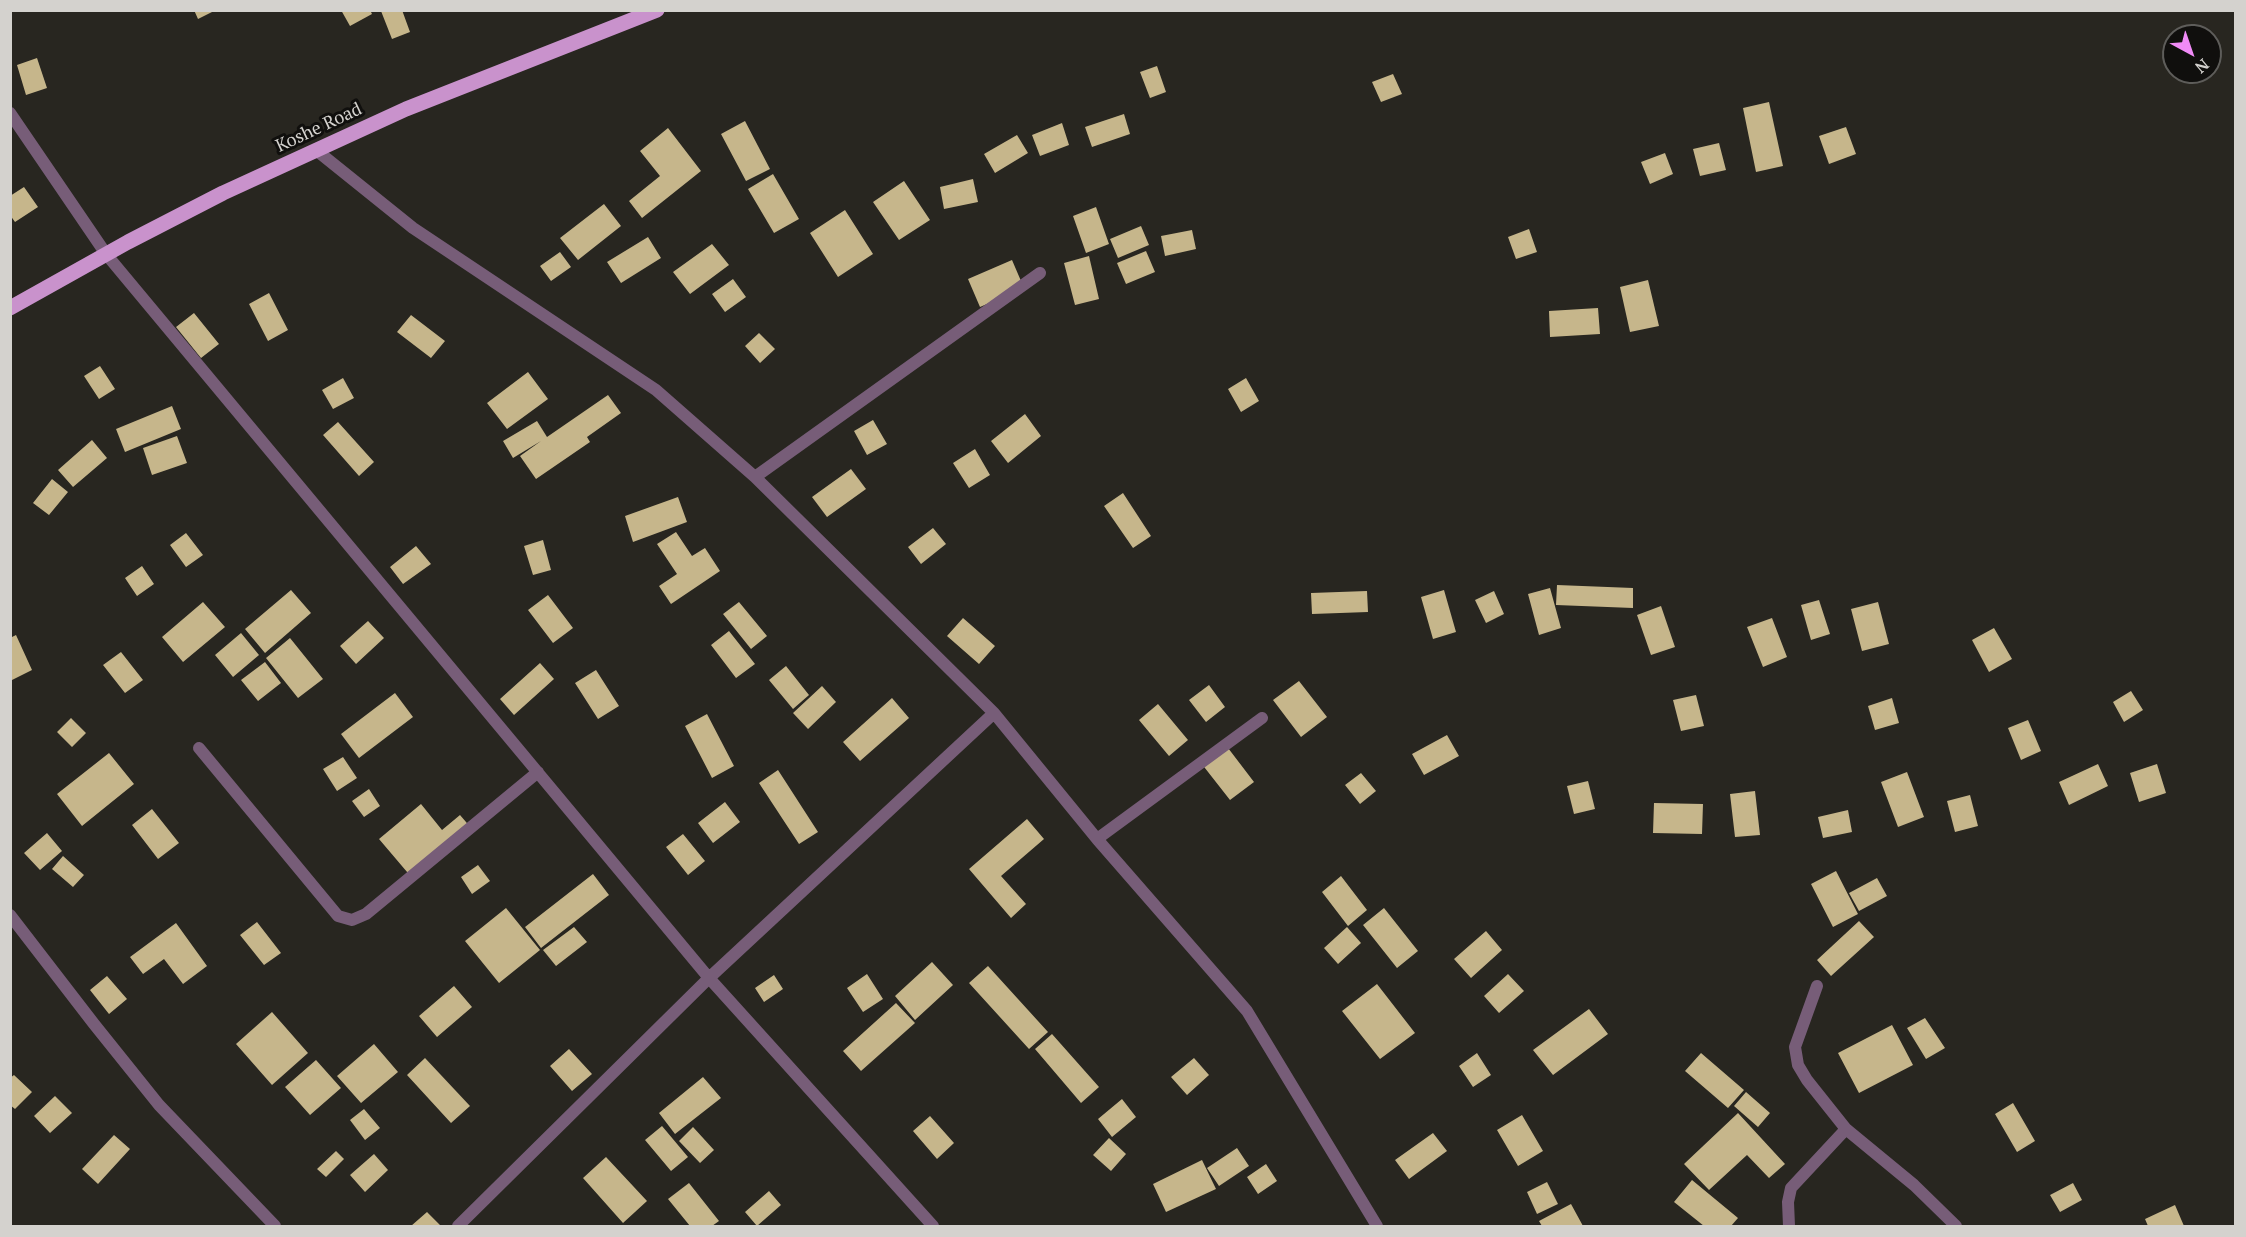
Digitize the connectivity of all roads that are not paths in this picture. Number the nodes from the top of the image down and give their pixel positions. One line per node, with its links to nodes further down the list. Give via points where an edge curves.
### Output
1 (657, 10): 3 (main road, Koshe Road, via 406,109)
2 (10, 113): 4 (street)
3 (316, 150): 4 (main road, Koshe Road); 7 (street, via 413,228 656,390)
4 (106, 254): 6 (main road, Koshe Road); 11 (street)
5 (1040, 273): 7 (street)
6 (10, 308)
7 (755, 477): 8 (street)
8 (994, 713): 12 (street); 14 (street)
9 (1262, 718): 12 (street)
10 (199, 748): 11 (street, via 338,916 352,920 366,914)
11 (538, 772): 14 (street)
12 (1097, 838): 20 (street, via 1247,1011)
13 (10, 915): 17 (street, via 159,1104)
14 (709, 978): 18 (street); 19 (street)
15 (1817, 986): 16 (street, via 1795,1047 1798,1065)
16 (1846, 1129): 21 (street, via 1791,1188); 22 (street, via 1914,1185)
17 (275, 1227)
18 (458, 1227)
19 (933, 1227)
20 (1377, 1227)
21 (1789, 1227)
22 (1956, 1227)

